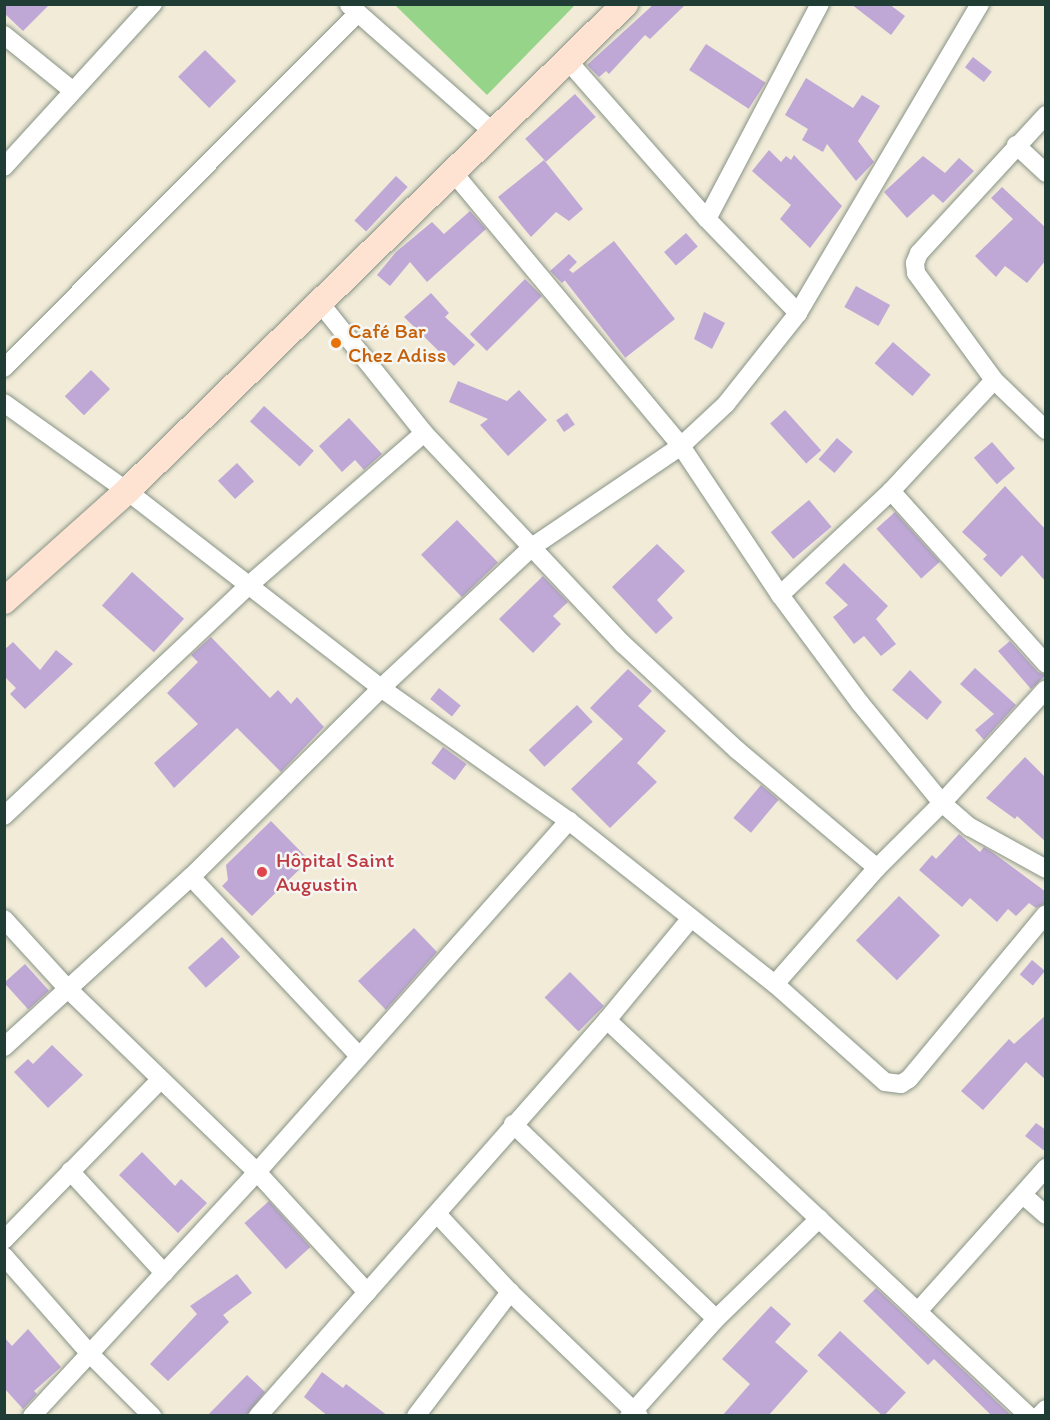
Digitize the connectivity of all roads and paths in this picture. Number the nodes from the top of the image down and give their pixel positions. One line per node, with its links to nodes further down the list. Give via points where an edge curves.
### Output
1 (153, 4): 8 (street)
2 (626, 4): 7 (main road)
3 (820, 4): 15 (street)
4 (980, 4): 17 (street)
5 (353, 9): 10 (street); 18 (street)
6 (4, 35): 8 (street)
7 (569, 62): 10 (main road); 15 (street)
8 (72, 90): 12 (street)
9 (1046, 115): 11 (street)
10 (492, 131): 13 (main road)
11 (1016, 145): 14 (street); 19 (street, via 919,253 915,263 916,273)
12 (4, 167)
13 (452, 171): 16 (main road); 23 (street)
14 (1046, 173)
15 (707, 219): 17 (street)
16 (320, 303): 22 (street); 24 (main road)
17 (798, 313): 23 (street, via 742,386)
18 (4, 368)
19 (994, 380): 21 (street); 25 (street)
20 (4, 403): 24 (street)
21 (1046, 430)
22 (424, 433): 26 (street); 27 (street)
23 (681, 446): 26 (street); 28 (street)
24 (127, 491): 27 (street); 29 (main road)
25 (891, 491): 28 (street); 30 (street)
26 (532, 547): 31 (street); 36 (street, via 623,644 737,750)
27 (248, 586): 31 (street); 34 (street)
28 (780, 595): 33 (street, via 860,703)
29 (4, 601)
30 (1046, 664)
31 (381, 688): 35 (street); 38 (street)
32 (1046, 689): 33 (street)
33 (942, 803): 36 (street); 37 (street, via 970,827)
34 (4, 816)
35 (569, 821): 40 (street); 46 (street)
36 (877, 868): 42 (street)
37 (1046, 869)
38 (190, 877): 43 (street); 46 (street)
39 (1046, 914): 42 (street, via 901,1084 885,1082)
40 (691, 918): 42 (street); 44 (street)
41 (4, 919): 43 (street)
42 (775, 984)
43 (68, 989): 45 (street); 47 (street)
44 (607, 1020): 48 (street); 55 (street)
45 (4, 1047)
46 (358, 1056): 51 (street)
47 (160, 1080): 50 (street); 51 (street)
48 (513, 1124): 53 (street); 62 (street)
49 (1046, 1168): 52 (street)
50 (70, 1172): 56 (street); 58 (street)
51 (257, 1172): 58 (street); 59 (street)
52 (1023, 1195): 54 (street); 61 (street)
53 (437, 1214): 59 (street); 60 (street)
54 (1046, 1215)
55 (819, 1219): 61 (street); 62 (street)
56 (4, 1240)
57 (4, 1256): 63 (street)
58 (165, 1273): 63 (street)
59 (367, 1292): 68 (street)
60 (510, 1292): 65 (street); 69 (street)
61 (919, 1310): 70 (street)
62 (716, 1319): 65 (street)
63 (90, 1354): 66 (street); 67 (street)
64 (1046, 1409): 71 (street)
65 (634, 1414)
66 (32, 1416)
67 (152, 1416)
68 (258, 1416)
69 (416, 1416)
70 (1029, 1416)
71 (1039, 1416)

